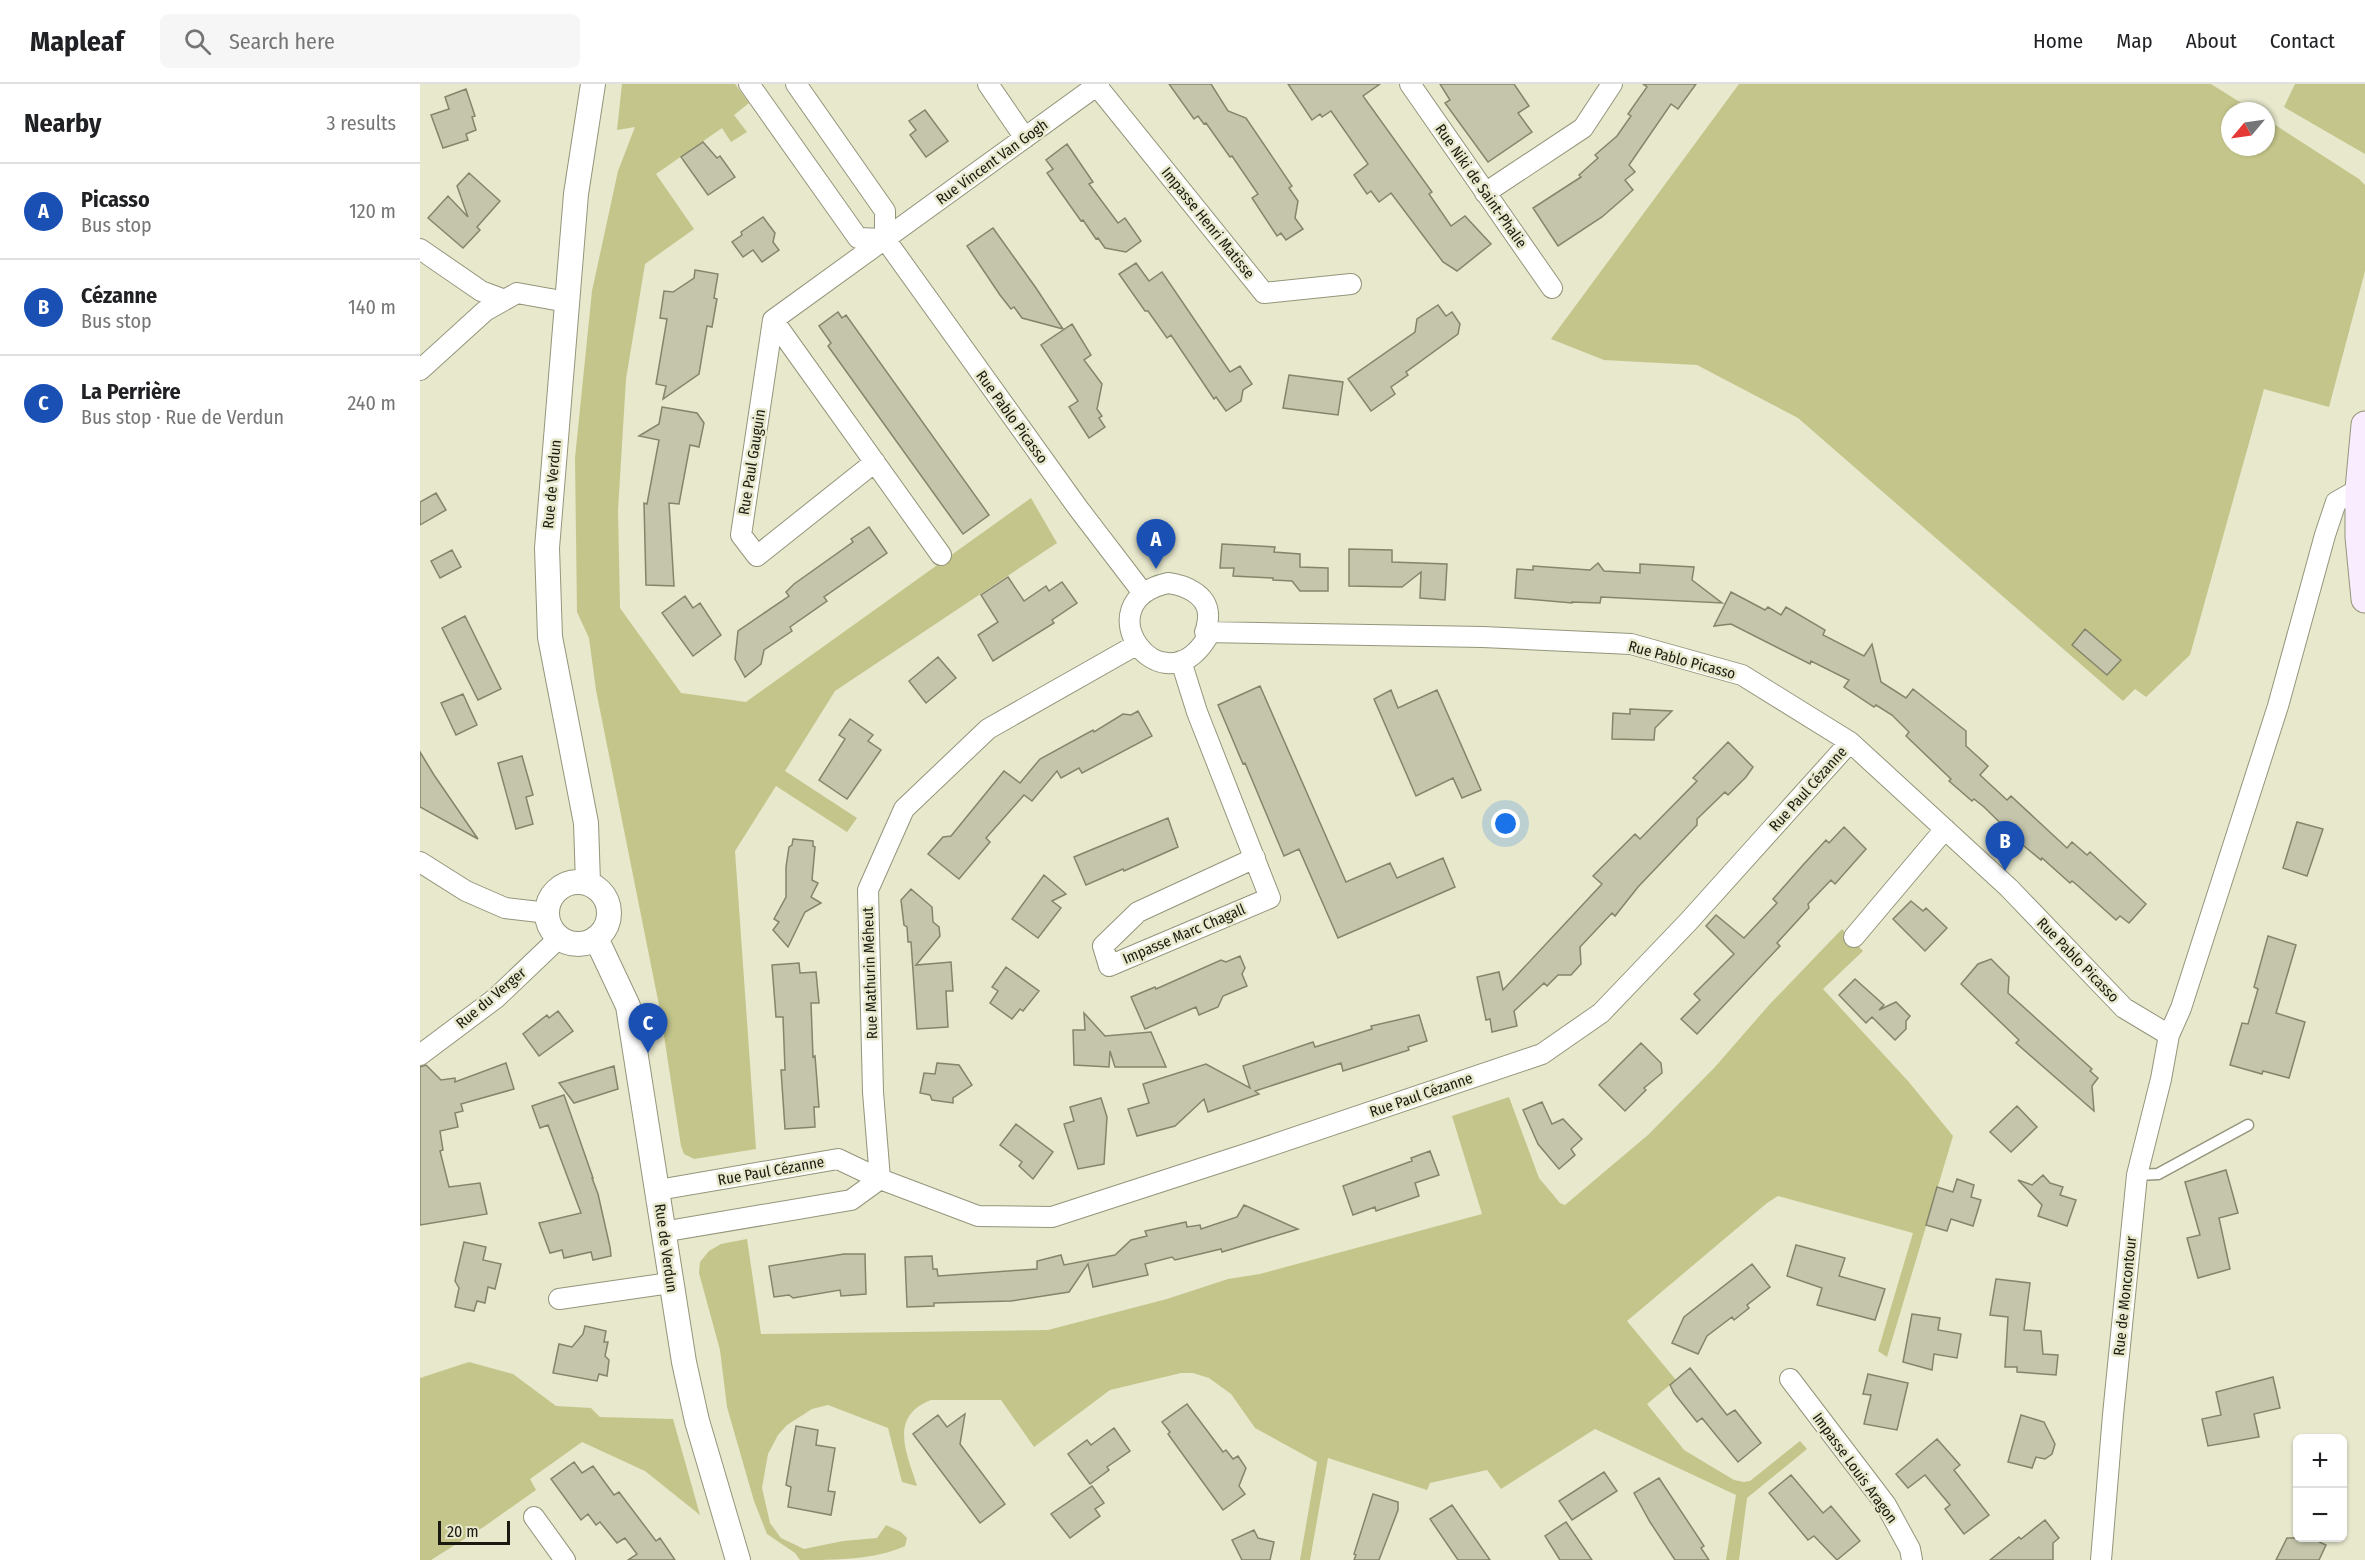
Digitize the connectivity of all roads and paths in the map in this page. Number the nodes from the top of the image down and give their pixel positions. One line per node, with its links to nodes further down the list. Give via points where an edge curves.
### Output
1 (593, 84): 15 (street, Rue de Verdun, via 576,194)
2 (748, 84): 10 (street, via 858,238)
3 (796, 84): 10 (street, via 885,211)
4 (988, 84): 8 (street)
5 (1410, 84): 9 (street, Rue Niki de Saint-Phalie)
6 (1612, 84): 9 (street, via 1583,128)
7 (1098, 85): 8 (street, Rue Vincent Van Gogh); 12 (street, Impasse Henri Matisse, via 1264,293)
8 (1025, 138): 10 (street, Rue Vincent Van Gogh)
9 (1485, 193): 13 (street, Rue Niki de Saint-Phalie)
10 (885, 238): 16 (street); 22 (street, Rue Pablo Picasso)
11 (420, 249): 14 (street, via 481,291)
12 (1351, 284)
13 (1552, 288)
14 (505, 300): 15 (street, via 517,293); 17 (street, via 485,311)
15 (567, 302): 31 (street, Rue de Verdun, via 547,548 550,637 586,823)
16 (773, 320): 19 (street); 19 (street, Rue Paul Gauguin, via 741,535 757,556)
17 (420, 369)
18 (2365, 425): 20 (main road)
19 (875, 462): 21 (street)
20 (2359, 489): 23 (main road); 36 (street, Rue de Moncontour, via 2336,502 2278,706)
21 (941, 555)
22 (1143, 593): 24 (street, via 1168,583 1194,591 1209,613); 25 (street, via 1131,612)
23 (2365, 599)
24 (1205, 632): 26 (street, via 1207,638 1201,648); 27 (street, Rue Pablo Picasso, via 1631,644 1742,675)
25 (1136, 645): 26 (street, via 1156,661); 40 (street, Rue Mathurin Méheut, via 988,729 904,809 868,890 873,1092)
26 (1181, 661): 29 (street, Impasse Marc Chagall)
27 (1850, 742): 28 (street, Rue Pablo Picasso); 40 (street, Rue Paul Cézanne, via 1689,921 1600,1013 1542,1053 1052,1216 978,1216)
28 (1945, 829): 34 (street); 36 (street, Rue Pablo Picasso, via 2009,888 2124,1008)
29 (1254, 858): 29 (street, Impasse Marc Chagall, via 1270,898 1109,966 1103,946 1138,912)
30 (420, 862): 32 (street, via 466,891 505,908)
31 (588, 883): 32 (street, via 560,888 549,903); 35 (street, via 608,903 608,922)
32 (548, 913): 33 (street, via 553,931)
33 (560, 937): 35 (street, via 578,944); 37 (street, Rue du Verger, via 496,998)
34 (1854, 937)
35 (596, 938): 41 (street, Rue de Verdun, via 628,1006)
36 (2169, 1035): 39 (street, Rue de Moncontour)
37 (420, 1055)
38 (2248, 1125): 39 (lane, via 2158,1174)
39 (2137, 1175): 50 (street, Rue de Moncontour)
40 (880, 1179): 41 (street, Rue Paul Cézanne, via 838,1159); 42 (street, via 851,1200)
41 (658, 1190): 42 (street, Rue de Verdun)
42 (662, 1232): 43 (street, Rue de Verdun)
43 (670, 1283): 44 (street); 48 (street, Rue de Verdun, via 698,1421)
44 (559, 1299)
45 (1790, 1379): 49 (street, Impasse Louis Aragon, via 1886,1505)
46 (534, 1517): 47 (street)
47 (565, 1560)
48 (738, 1560)
49 (1912, 1560)
50 (2101, 1560)

